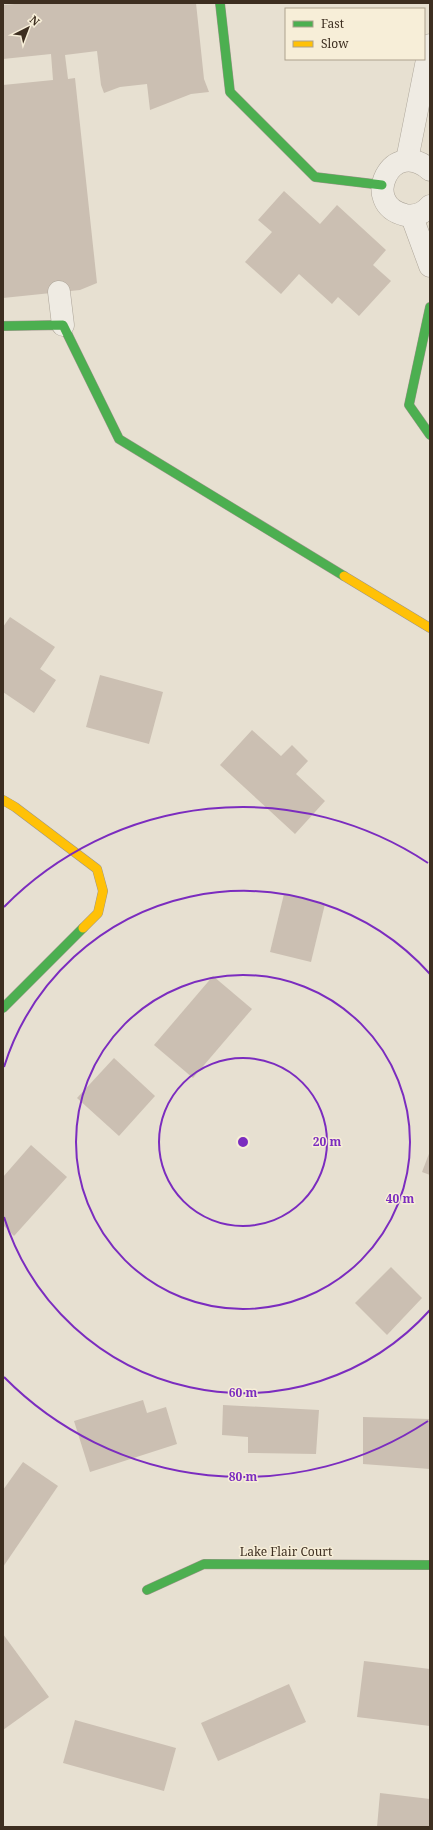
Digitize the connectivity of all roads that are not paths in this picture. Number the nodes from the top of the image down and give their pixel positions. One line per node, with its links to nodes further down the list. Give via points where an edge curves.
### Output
1 (220, 3): 5 (street, via 230,92 315,177)
2 (430, 45): 3 (street)
3 (407, 160): 4 (street, via 420,163); 5 (street, via 390,168)
4 (430, 170)
5 (382, 185): 6 (street, via 382,194 393,210)
6 (421, 211): 7 (street)
7 (430, 266)
8 (59, 292): 11 (street)
9 (430, 307): 12 (street, via 409,405)
10 (3, 326): 11 (street)
11 (63, 326): 13 (street, via 119,439)
12 (430, 435)
13 (430, 628)
14 (3, 800): 15 (street, via 97,869 103,891 98,913)
15 (3, 1008)
16 (430, 1565): 17 (street, Lake Flair Court, via 204,1564)
17 (147, 1590)

